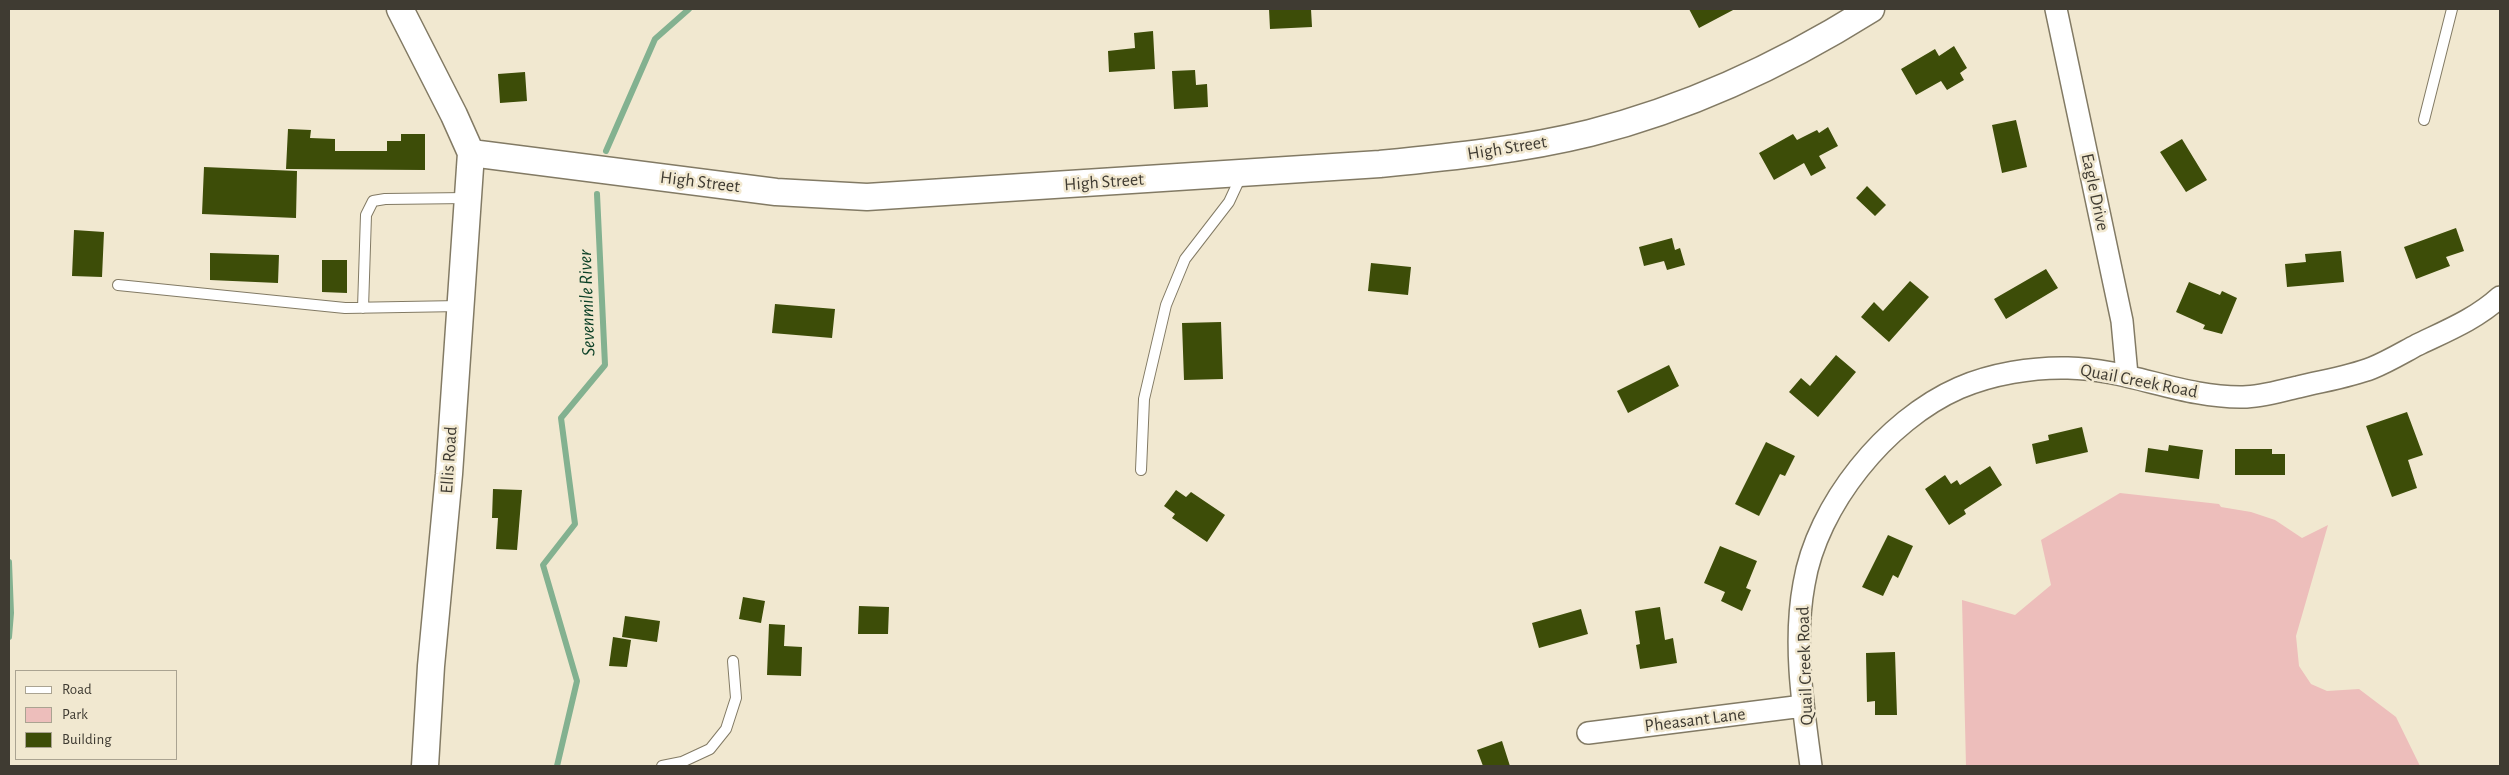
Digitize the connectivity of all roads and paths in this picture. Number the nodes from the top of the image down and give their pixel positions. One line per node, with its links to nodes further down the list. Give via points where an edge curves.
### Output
1 (400, 9): 6 (street)
2 (1871, 9): 7 (street, High Street, via 1802,49 1706,95 1591,133 1461,156)
3 (2056, 9): 13 (street, Eagle Drive, via 2122,321)
4 (2452, 9): 5 (lane)
5 (2424, 120)
6 (470, 153): 7 (street, High Street, via 776,192 867,197); 8 (street, Ellis Road)
7 (1242, 173): 14 (lane, via 1229,202 1185,258 1166,305 1144,399)
8 (468, 198): 11 (street, Ellis Road); 12 (lane, via 373,202 366,215)
9 (118, 285): 12 (lane)
10 (2500, 298): 13 (street, Quail Creek Road, via 2484,312 2372,368 2279,392 2246,398 2215,396)
11 (460, 306): 12 (lane); 18 (street, Ellis Road)
12 (364, 308)
13 (2127, 375): 16 (street, Quail Creek Road, via 2067,368 2001,375 1960,387 1927,405 1881,444 1847,484 1829,512 1814,545 1804,584 1800,640)
14 (1141, 470)
15 (733, 661): 19 (lane, via 736,698 726,729 710,749 682,762)
16 (1803, 706): 17 (street, Pheasant Lane); 20 (street, Quail Creek Road)
17 (1588, 733)
18 (425, 766)
19 (662, 766)
20 (1811, 766)

